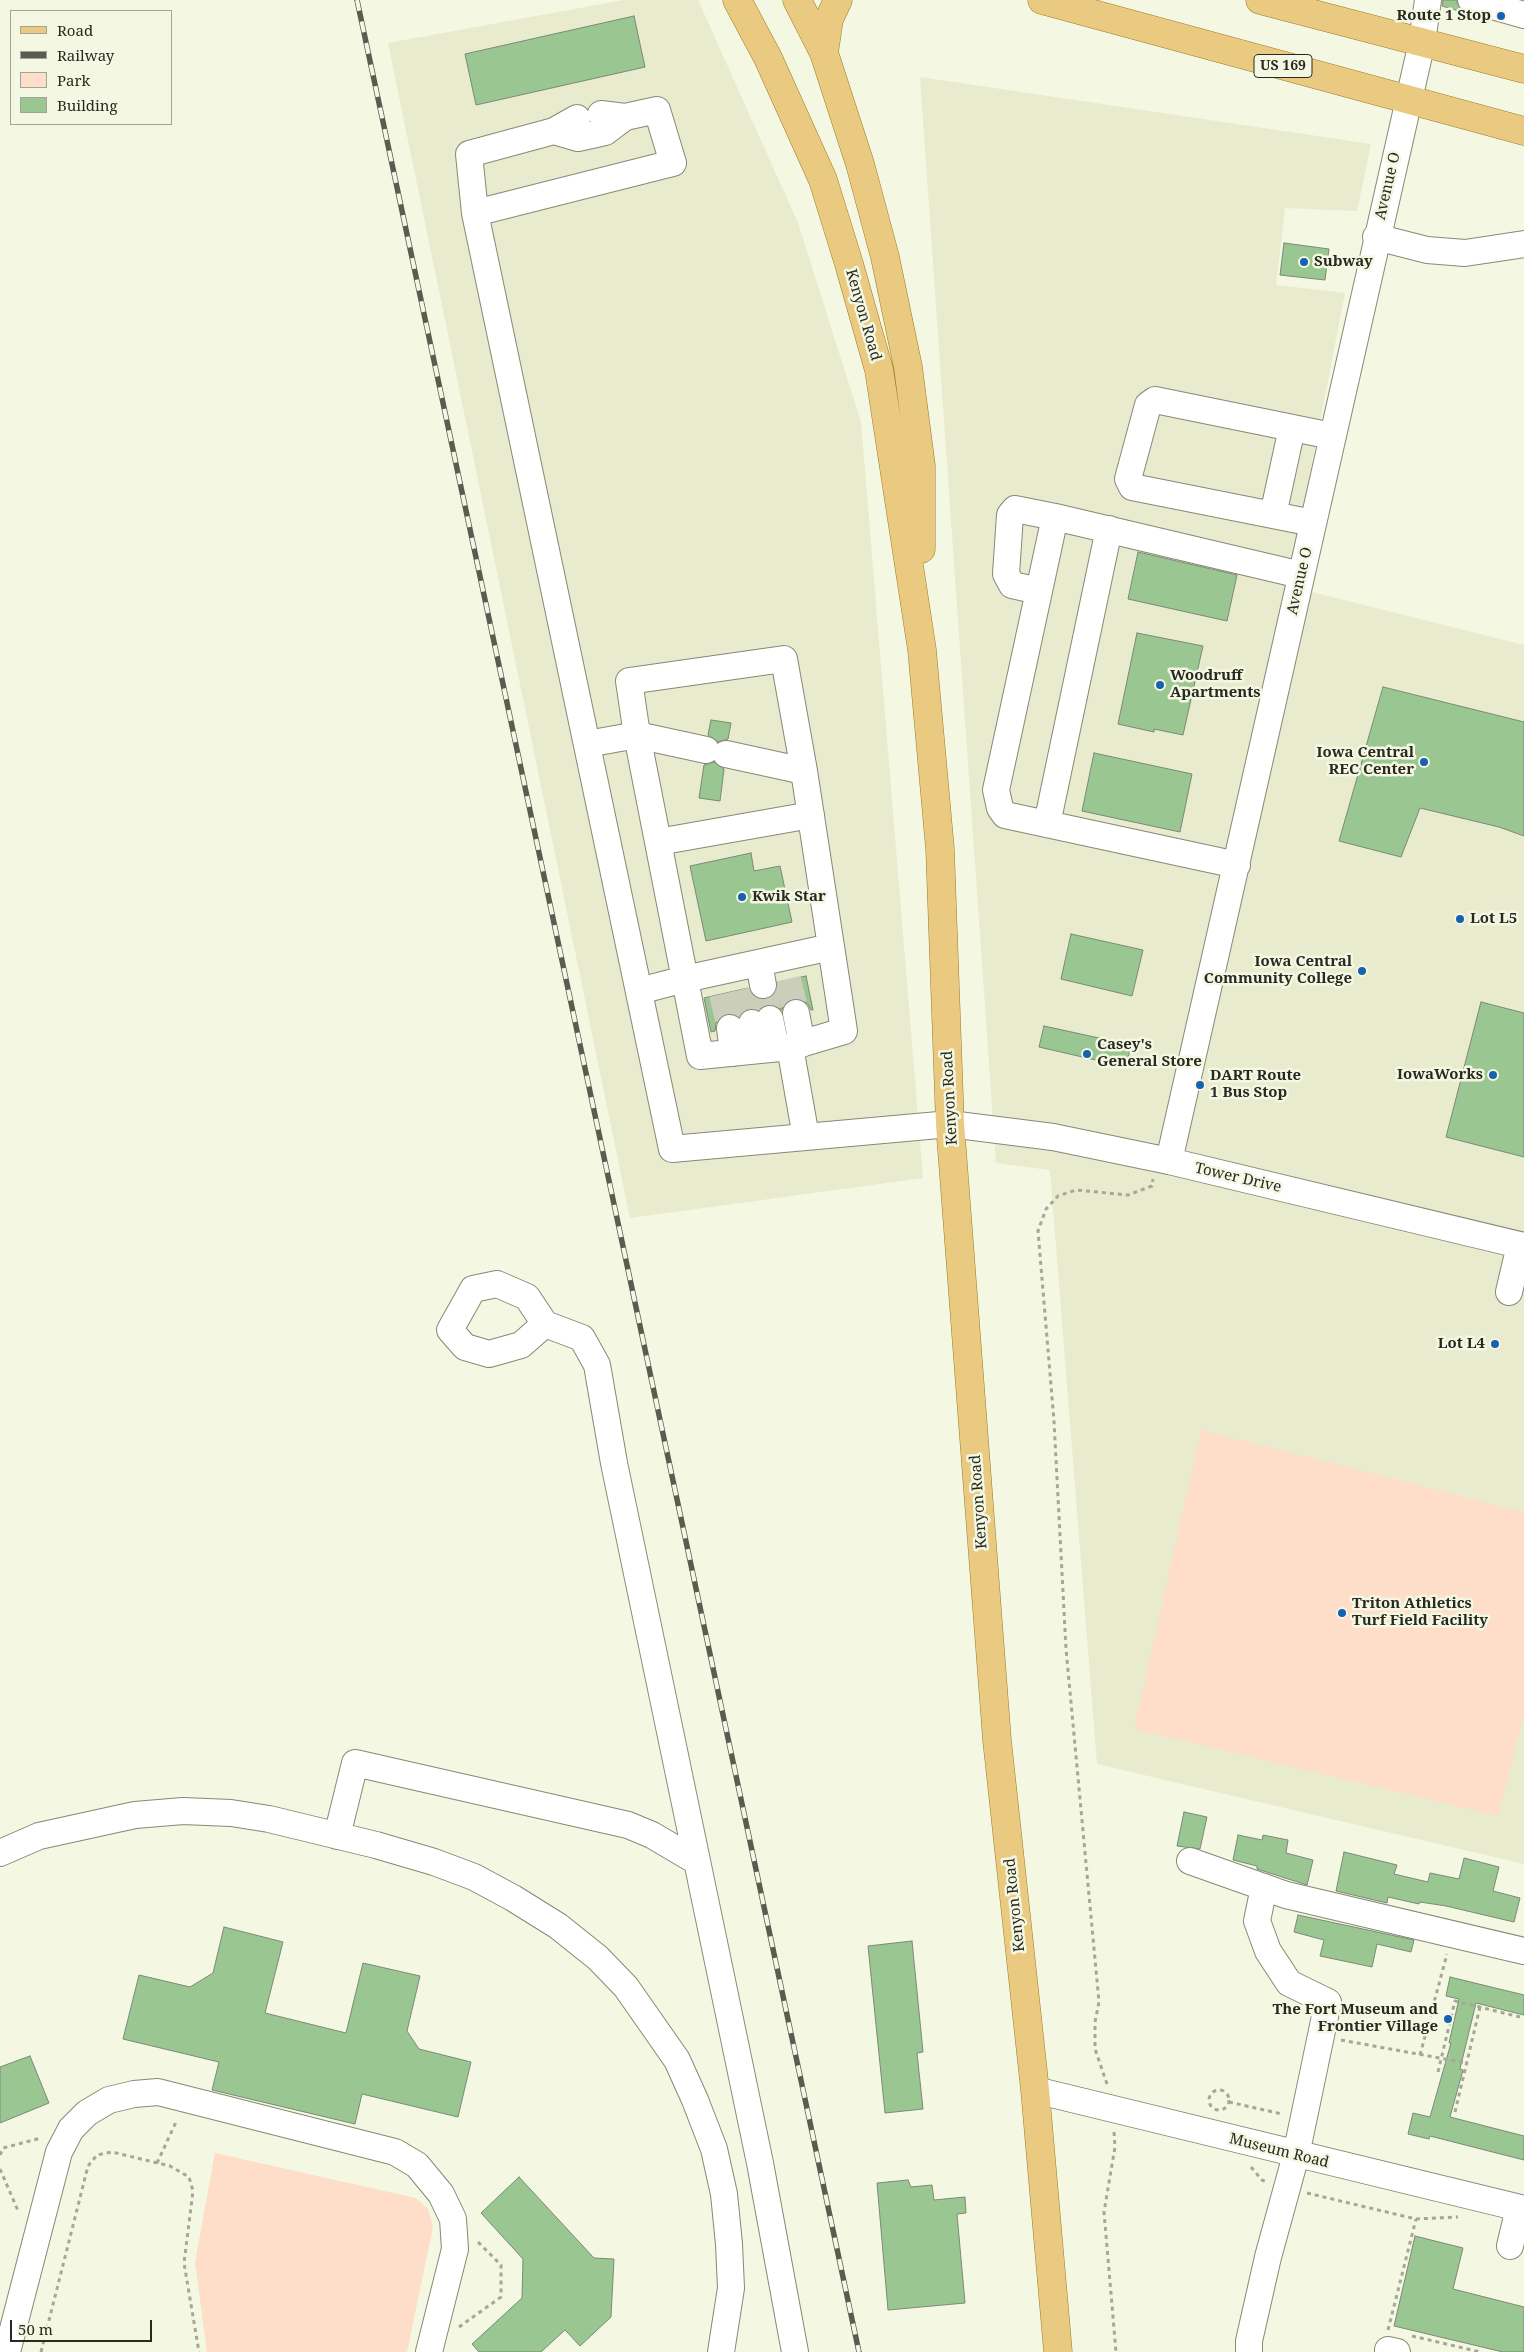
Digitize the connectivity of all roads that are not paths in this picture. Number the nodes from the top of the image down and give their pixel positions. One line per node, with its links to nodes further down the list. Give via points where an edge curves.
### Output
1 (737, 0): 27 (main road, Kenyon Road, via 768,58 824,180 852,274 879,370)
2 (797, 0): 10 (main road, Kenyon Road)
3 (838, 0): 10 (main road, via 828,19)
4 (1042, 0): 12 (main road, US 169)
5 (1260, 0): 9 (main road)
6 (1428, 0): 9 (street, Avenue O)
7 (1471, 0): 8 (street)
8 (1524, 15)
9 (1422, 42): 11 (main road); 12 (street, Avenue O)
10 (824, 53): 27 (main road, Kenyon Road, via 860,164 885,257 908,367 921,466)
11 (1524, 69)
12 (1408, 100): 15 (main road, US 169); 17 (street, Avenue O)
13 (601, 117): 14 (street); 14 (street, via 605,132 578,138); 16 (street, via 657,110 673,163)
14 (554, 131): 16 (street, via 469,154)
15 (1524, 131)
16 (475, 213): 29 (street)
17 (1376, 237): 18 (street, via 1427,250 1465,254); 20 (street, Avenue O)
18 (1524, 244)
19 (1292, 428): 20 (street); 21 (street); 21 (street, via 1155,400 1148,406 1128,479 1132,487)
20 (1332, 436): 23 (street, Avenue O)
21 (1273, 515): 23 (street)
22 (1055, 517): 24 (street); 26 (street); 26 (street, via 1015,509 1010,515 1006,574 1012,585)
23 (1313, 523): 25 (street, Avenue O)
24 (1109, 529): 25 (street); 32 (street)
25 (1301, 575): 34 (street, Avenue O)
26 (1039, 591): 32 (street, via 996,790 1005,815)
27 (922, 650): 40 (main road, Kenyon Road, via 940,848)
28 (638, 735): 29 (street); 30 (street); 30 (street, via 629,681 784,659); 33 (street)
29 (587, 744): 37 (street)
30 (804, 771): 31 (street)
31 (811, 815): 33 (street); 35 (street)
32 (1047, 824): 34 (street)
33 (658, 842): 36 (street)
34 (1237, 865): 42 (street, Avenue O)
35 (831, 947): 36 (street, via 786,968 740,978); 39 (street, via 844,1032)
36 (685, 979): 37 (street); 39 (street, via 700,1056)
37 (639, 991): 41 (street, Tower Drive, via 672,1149)
38 (796, 1014): 39 (street)
39 (764, 1039): 41 (street)
40 (950, 1124): 41 (street, Tower Drive); 42 (street, Tower Drive, via 1053,1137); 52 (main road, Kenyon Road, via 997,1740)
41 (806, 1137)
42 (1163, 1160): 43 (street, Tower Drive)
43 (1522, 1246): 44 (street)
44 (1509, 1292)
45 (545, 1324): 48 (street, via 582,1338 597,1365 614,1463)
46 (337, 1836): 47 (street, via 269,1819 183,1811 90,1823 38,1836); 48 (street, via 355,1762 628,1825); 58 (street, via 401,1852 474,1876 558,1926 598,1958 626,1987 677,2060 714,2149 724,2194 731,2288)
47 (0, 1853)
48 (696, 1861): 59 (street)
49 (1190, 1862): 50 (street)
50 (1264, 1887): 51 (street, via 1286,1895); 53 (street, via 1257,1921 1268,1951 1289,1983 1328,2002)
51 (1524, 1951)
52 (1035, 2090): 53 (street, Museum Road); 60 (main road, Kenyon Road)
53 (1296, 2155): 54 (street, Museum Road); 61 (street, via 1268,2257)
54 (1522, 2208): 55 (street)
55 (1510, 2246)
56 (429, 2350): 57 (street, via 455,2249 453,2219 441,2194 417,2165 395,2152 158,2092 109,2100 87,2113 71,2130 59,2152)
57 (7, 2352)
58 (721, 2352)
59 (796, 2352)
60 (1058, 2352)
61 (1249, 2352)

